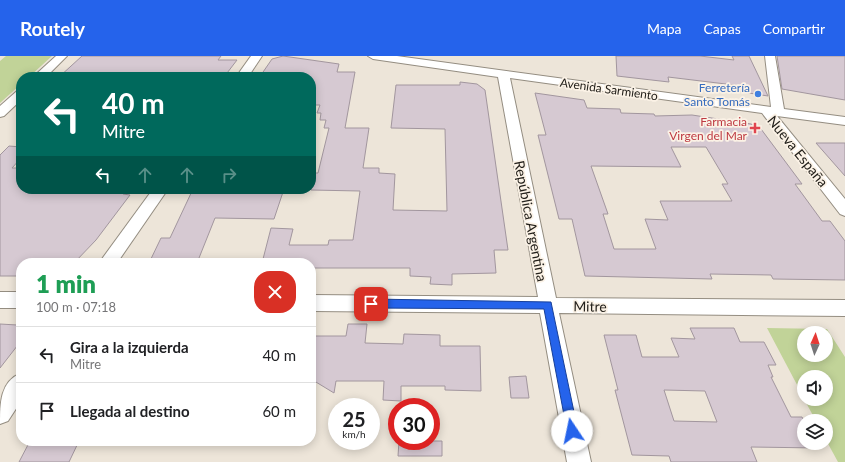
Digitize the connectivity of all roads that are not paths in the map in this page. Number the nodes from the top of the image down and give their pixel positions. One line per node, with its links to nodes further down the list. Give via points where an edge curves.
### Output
1 (62, 56): 5 (street)
2 (257, 56): 6 (street)
3 (374, 56): 7 (street, Avenida Sarmiento)
4 (770, 56): 9 (street)
5 (44, 72)
6 (246, 72)
7 (503, 74): 9 (street, Avenida Sarmiento); 18 (street, República Argentina)
8 (16, 99): 10 (street)
9 (772, 111): 11 (street, Avenida Sarmiento); 13 (street, Nueva España)
10 (0, 113)
11 (845, 121)
12 (157, 194): 14 (street)
13 (845, 210)
14 (112, 258)
15 (0, 300): 16 (street)
16 (16, 300)
17 (316, 303): 18 (street, Mitre)
18 (548, 305): 19 (street, Mitre); 22 (street, República Argentina)
19 (845, 308)
20 (16, 390): 21 (street)
21 (0, 413)
22 (579, 462)

